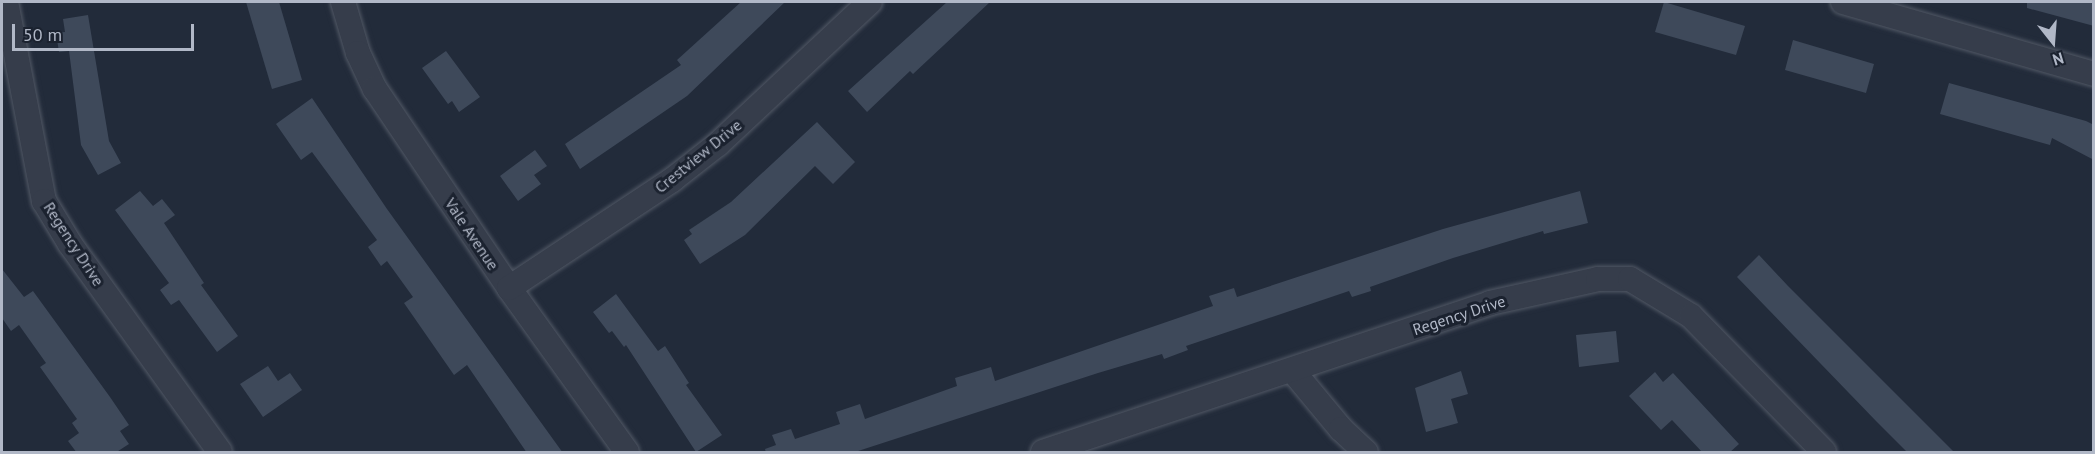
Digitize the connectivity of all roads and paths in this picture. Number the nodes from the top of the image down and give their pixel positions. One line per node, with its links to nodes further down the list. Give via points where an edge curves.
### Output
1 (6, 2): 8 (street, Regency Drive, via 44,201 70,244)
2 (343, 2): 6 (street, Vale Avenue, via 358,53 375,89)
3 (870, 2): 6 (street, Crestview Drive, via 718,144 672,180)
4 (1853, 3): 5 (street)
5 (2094, 74)
6 (509, 288): 9 (street, Vale Avenue)
7 (1292, 370): 10 (street, Regency Drive); 11 (street); 12 (street, Regency Drive, via 1490,303 1598,279 1630,279 1691,316)
8 (220, 453)
9 (627, 453)
10 (1043, 453)
11 (1366, 453)
12 (1824, 453)

